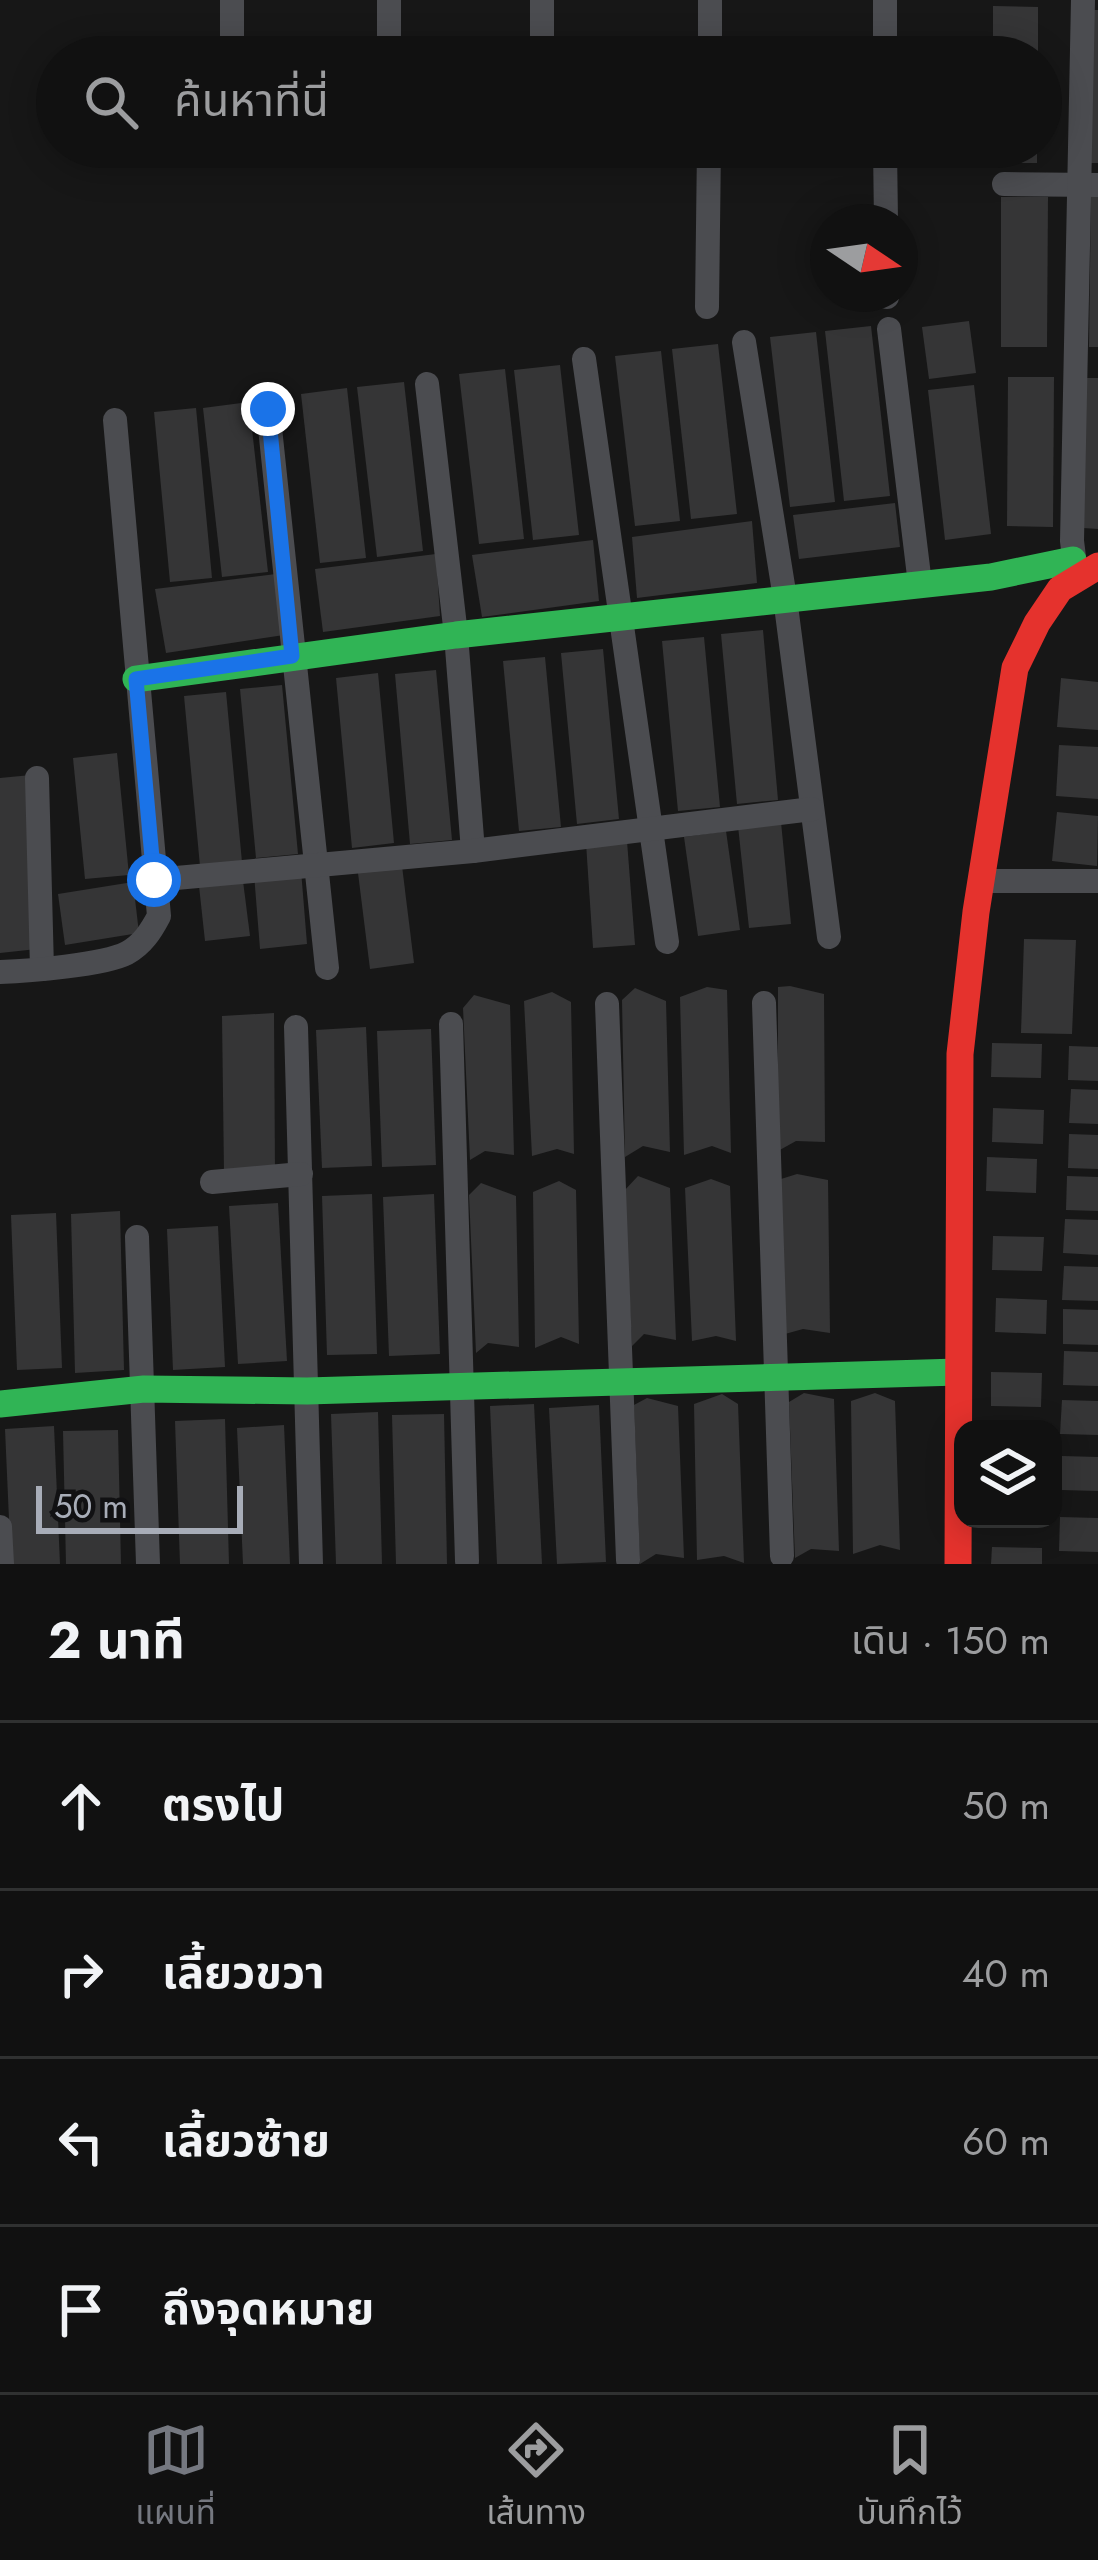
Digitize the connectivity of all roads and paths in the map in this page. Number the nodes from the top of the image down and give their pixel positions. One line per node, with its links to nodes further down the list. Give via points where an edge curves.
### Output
1 (232, 0): 7 (street)
2 (389, 0): 8 (street)
3 (542, 0): 9 (street)
4 (710, 0): 10 (street)
5 (885, 0): 11 (street)
6 (1082, 0): 15 (street)
7 (232, 36)
8 (389, 36)
9 (542, 36)
10 (710, 36)
11 (885, 36)
12 (709, 168): 17 (street)
13 (885, 168): 16 (street)
14 (1004, 184): 15 (street)
15 (1089, 185): 21 (street)
16 (886, 204)
17 (706, 308)
18 (889, 329): 26 (street)
19 (745, 342): 27 (street)
20 (584, 359): 28 (street)
21 (1087, 364): 25 (street)
22 (427, 384): 29 (street)
23 (268, 409): 30 (street)
24 (115, 420): 31 (street)
25 (1083, 567): 26 (street); 38 (street, via 1037,622 1015,668)
26 (920, 584): 27 (street)
27 (785, 598): 28 (street); 33 (street)
28 (619, 617): 29 (street); 34 (street)
29 (456, 635): 30 (street); 35 (street)
30 (292, 656): 31 (street); 36 (street)
31 (136, 679): 37 (street)
32 (37, 778): 43 (street)
33 (812, 809): 34 (street); 40 (street)
34 (650, 828): 35 (street); 41 (street)
35 (473, 851): 36 (street)
36 (316, 868): 37 (street); 42 (street)
37 (154, 880): 43 (street, via 159,916 144,940 124,955)
38 (981, 881): 39 (street); 52 (street, via 960,1054)
39 (1098, 881)
40 (829, 937)
41 (667, 942)
42 (327, 968)
43 (42, 969): 44 (street)
44 (0, 972)
45 (764, 1003): 53 (street)
46 (607, 1004): 54 (street)
47 (451, 1024): 55 (street)
48 (296, 1027): 49 (street)
49 (301, 1174): 50 (street); 57 (street)
50 (212, 1182)
51 (137, 1237): 56 (street)
52 (958, 1372): 53 (street); 66 (street)
53 (775, 1378): 54 (street); 60 (street)
54 (622, 1379): 55 (street); 61 (street)
55 (463, 1386): 57 (street); 62 (street)
56 (144, 1389): 57 (street); 58 (street); 64 (street)
57 (307, 1391): 65 (street)
58 (0, 1404)
59 (0, 1527): 63 (street)
60 (782, 1556)
61 (628, 1559)
62 (467, 1561)
63 (2, 1564)
64 (148, 1564)
65 (311, 1564)
66 (958, 1564)

